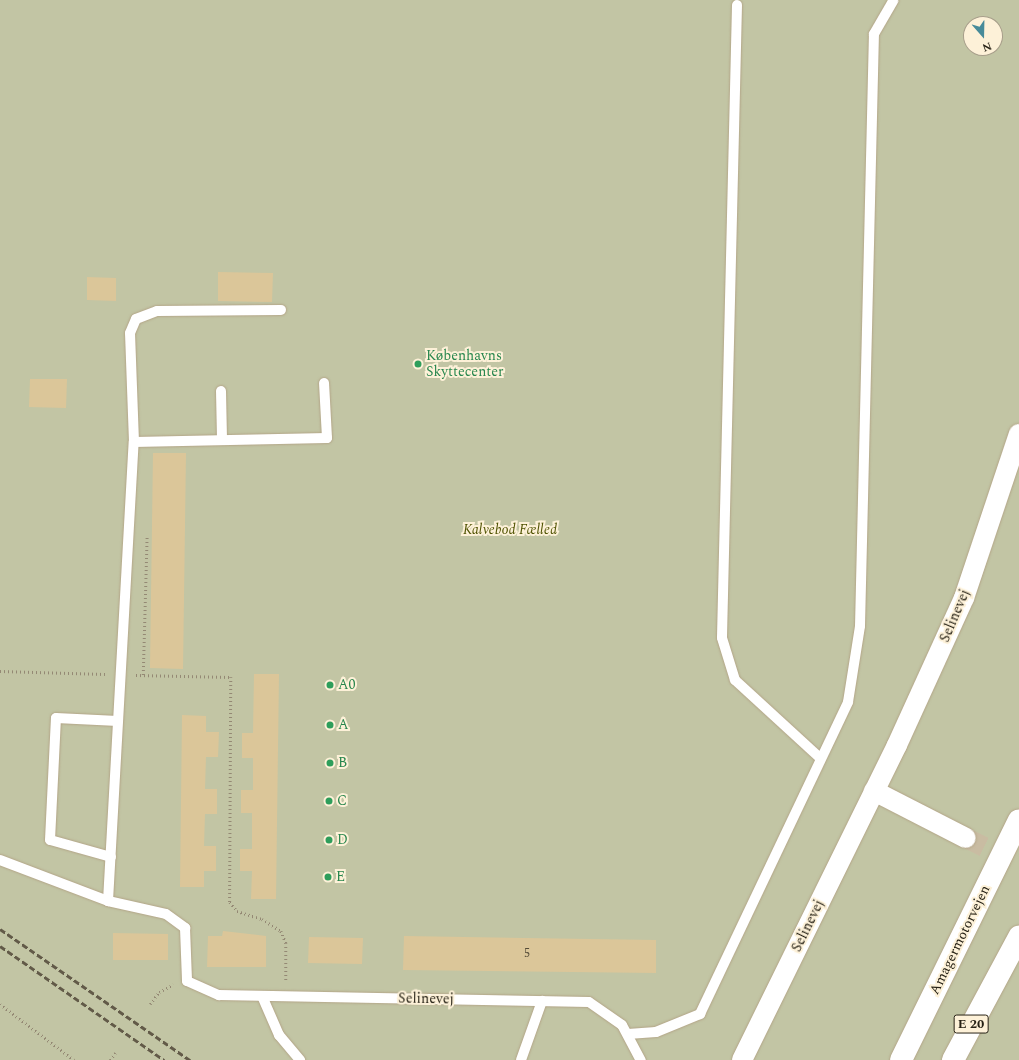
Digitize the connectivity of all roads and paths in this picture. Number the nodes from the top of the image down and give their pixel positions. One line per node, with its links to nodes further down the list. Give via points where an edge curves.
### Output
1 (894, 0): 14 (lane, via 874,34 860,626 848,702)
2 (737, 5): 14 (lane, via 722,638 735,680)
3 (281, 310): 8 (lane, via 157,311 136,319 130,333)
4 (324, 383): 7 (lane, via 327,438)
5 (221, 391): 7 (lane)
6 (1019, 434): 15 (street, Selinevej, via 964,598)
7 (222, 440): 8 (lane)
8 (134, 442): 11 (lane)
9 (147, 534): 12 (path)
10 (0, 671): 11 (path)
11 (121, 674): 12 (path); 13 (lane)
12 (143, 675): 26 (path, via 231,677 230,902 237,911 262,919 280,931 286,943)
13 (118, 721): 18 (lane); 18 (lane, via 56,718 50,840)
14 (820, 758): 30 (lane, via 700,1014 656,1032)
15 (874, 791): 17 (street); 37 (street, Selinevej)
16 (1019, 820): 38 (main road, Amagermotorvejen)
17 (966, 838)
18 (110, 857): 20 (lane)
19 (0, 860): 20 (lane)
20 (108, 901): 23 (lane, via 166,914 185,928)
21 (1019, 926): 24 (main road, E 20)
22 (1019, 937): 24 (main road)
23 (186, 981): 25 (lane, Selinevej, via 219,995); 29 (path, via 159,992)
24 (988, 989): 39 (main road, E 20)
25 (262, 996): 26 (lane, Selinevej); 34 (lane, via 279,1035)
26 (287, 997): 27 (lane, Selinevej)
27 (542, 1001): 30 (lane, Selinevej, via 589,1002 622,1025); 35 (lane)
28 (0, 1004): 32 (path)
29 (150, 1004)
30 (628, 1034): 36 (lane, Selinevej)
31 (115, 1053): 33 (path)
32 (74, 1060)
33 (110, 1060)
34 (300, 1060)
35 (521, 1060)
36 (641, 1060)
37 (742, 1060)
38 (901, 1060)
39 (953, 1060)

